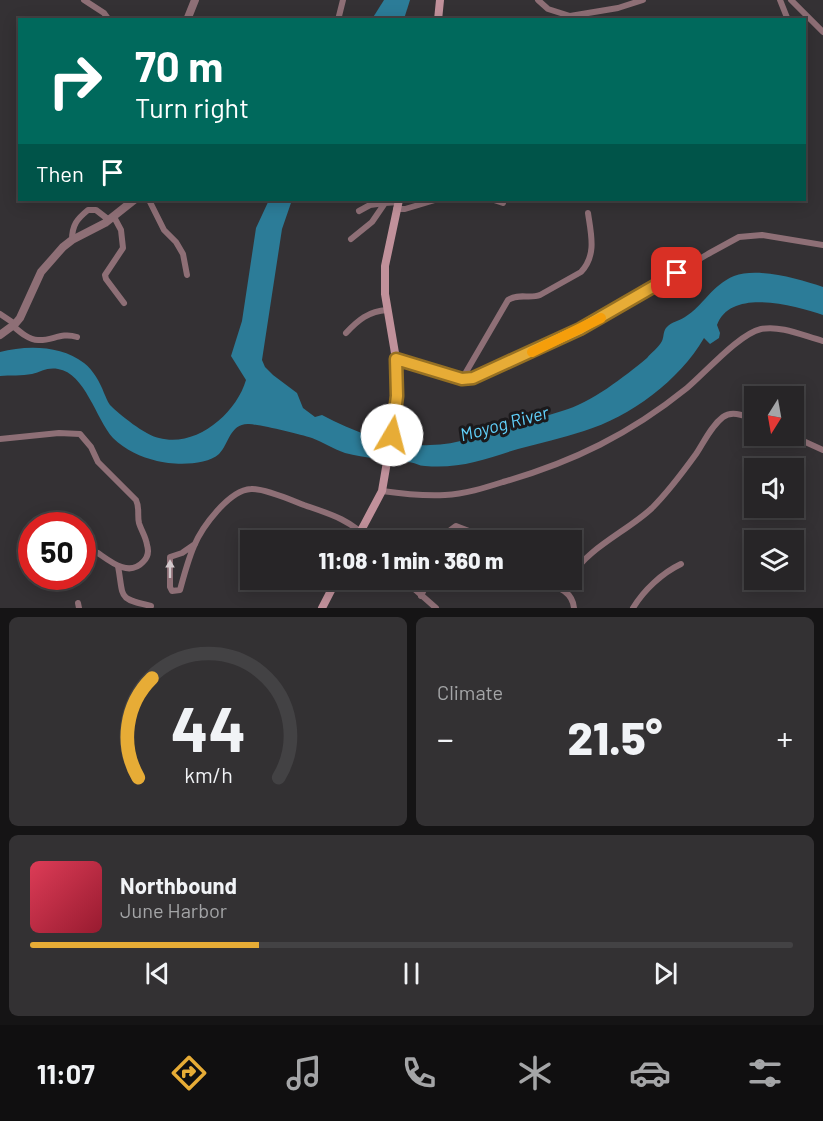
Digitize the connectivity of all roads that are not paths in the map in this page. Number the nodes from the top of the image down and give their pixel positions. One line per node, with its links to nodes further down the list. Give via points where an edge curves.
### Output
1 (84, 0): 10 (street)
2 (195, 0): 11 (street)
3 (343, 0): 12 (street)
4 (440, 0): 13 (main road)
5 (538, 0): 14 (street)
6 (643, 0): 9 (street)
7 (780, 0): 15 (street)
8 (791, 0): 16 (street)
9 (631, 3): 14 (street)
10 (108, 18)
11 (188, 18)
12 (338, 18)
13 (438, 18)
14 (570, 18)
15 (787, 18)
16 (823, 32)
17 (133, 201): 26 (street)
18 (150, 201): 30 (street, via 164,230 183,254)
19 (432, 201): 23 (street, via 405,209)
20 (497, 201): 22 (street)
21 (385, 203): 23 (street); 24 (street); 27 (street, via 372,222)
22 (503, 203)
23 (398, 204): 32 (main road, via 385,266)
24 (359, 211)
25 (588, 213): 40 (street, via 593,245 585,268 535,297 508,300)
26 (111, 219): 28 (street); 28 (street, via 91,208 75,221); 31 (street, via 121,230 123,248 105,275)
27 (351, 239)
28 (72, 240): 34 (street, via 41,272)
29 (823, 245): 40 (street, via 762,235 739,237 580,329 484,374)
30 (187, 275)
31 (124, 303)
32 (387, 310): 35 (street, via 367,315); 39 (main road)
33 (0, 314): 34 (street)
34 (14, 325): 36 (street); 37 (street, via 38,340)
35 (346, 333)
36 (0, 335)
37 (77, 337)
38 (823, 341): 45 (street, via 782,330 760,329 737,342 653,413 594,450 523,477 446,495)
39 (396, 359): 40 (street); 45 (main road, via 395,416)
40 (462, 379)
41 (744, 417): 54 (street, via 723,417 654,506)
42 (0, 439): 56 (street, via 80,434 98,462 139,506 138,519 147,543 146,559 128,569)
43 (804, 441): 44 (street)
44 (823, 450)
45 (382, 491): 47 (main road)
46 (353, 530): 50 (street, via 344,520 325,512 252,488 226,501)
47 (362, 530)
48 (451, 530): 49 (street, via 456,526)
49 (466, 530)
50 (195, 544): 52 (street); 53 (street)
51 (98, 553): 56 (street)
52 (182, 553): 53 (street); 53 (street, one-way to 52, via 180,590 172,591 169,559)
53 (189, 560)
54 (582, 564)
55 (681, 564): 66 (street, via 655,582)
56 (118, 566): 62 (street, via 123,596)
57 (331, 590): 63 (main road)
58 (415, 590): 61 (street)
59 (424, 590): 61 (street)
60 (567, 591): 65 (street)
61 (421, 596): 64 (street)
62 (151, 606)
63 (322, 608)
64 (436, 608)
65 (574, 608)
66 (633, 608)

